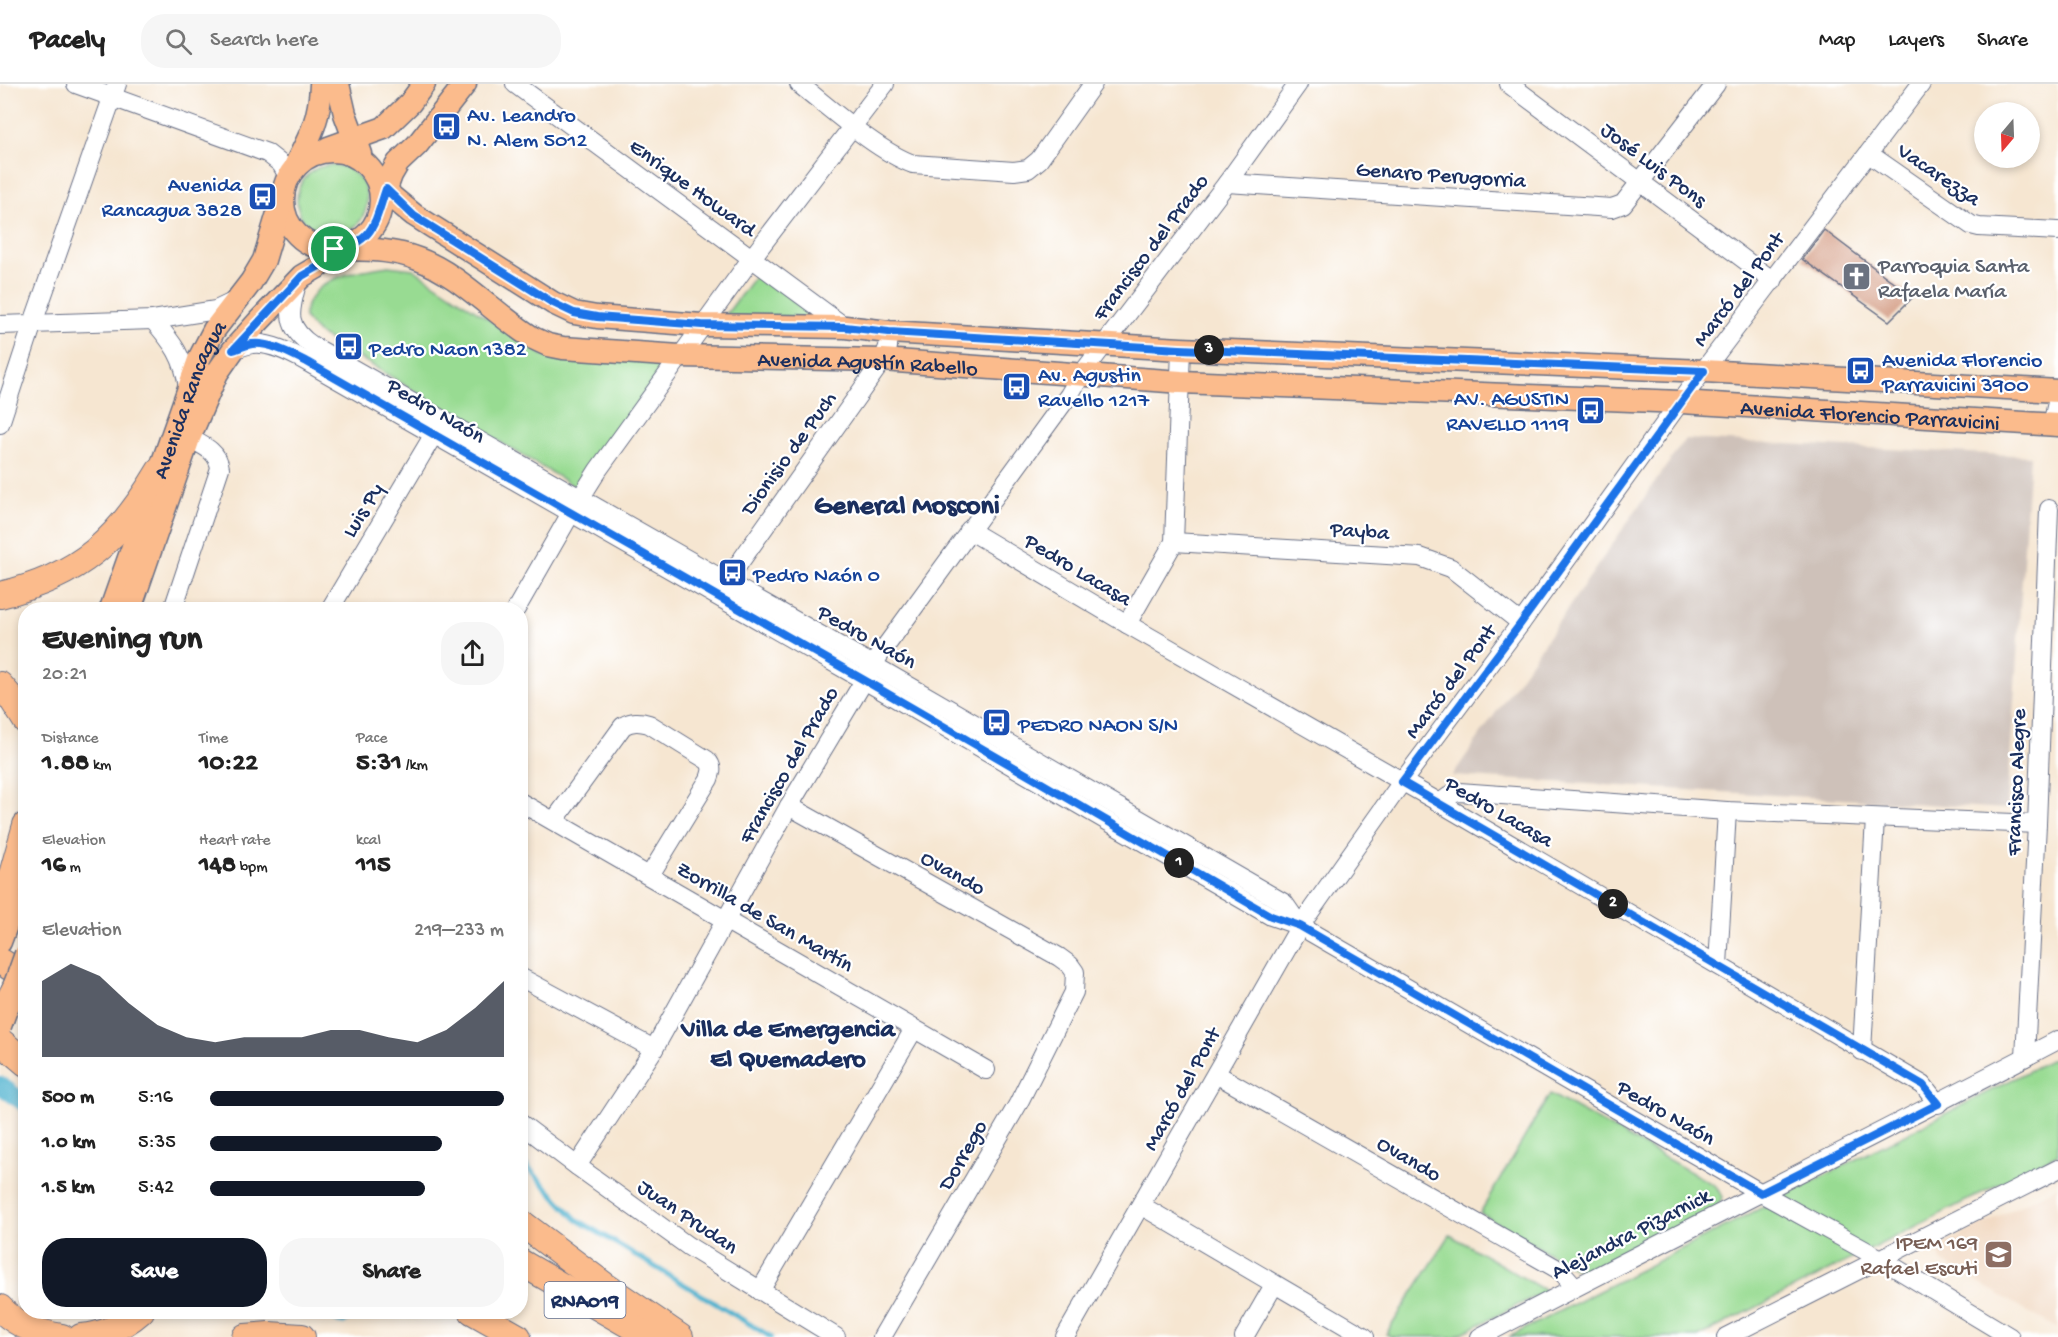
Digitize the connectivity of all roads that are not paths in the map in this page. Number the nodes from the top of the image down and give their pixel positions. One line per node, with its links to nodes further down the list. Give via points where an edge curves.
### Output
1 (76, 84): 14 (street)
2 (321, 84): 17 (main road, via 316,122)
3 (338, 84): 18 (main road)
4 (424, 84): 18 (main road, via 384,128)
5 (465, 84): 18 (main road, via 417,145 398,163)
6 (515, 84): 24 (street, Enrique Howard)
7 (800, 84): 15 (street)
8 (885, 84): 15 (street)
9 (1094, 84): 15 (street, via 1039,160 1028,169 913,164 899,159)
10 (1298, 84): 20 (street, Francisco del Prado)
11 (1509, 84): 19 (street, José Luis Pons)
12 (1716, 84): 19 (street)
13 (1921, 84): 16 (street, Marcó del Pont)
14 (114, 90): 17 (street, via 267,153); 29 (street)
15 (854, 127): 24 (street)
16 (1869, 154): 22 (street, Vacarezza, via 1971,225); 26 (street, Marcó del Pont)
17 (292, 171): 18 (main road, via 317,152 341,151); 21 (main road)
18 (371, 174): 23 (main road, via 379,214 370,232); 31 (main road, Avenida Agustín Rabello, via 400,204 441,234 574,313)
19 (1641, 182): 20 (street, Genaro Perugorria, via 1623,204 1612,208); 26 (street, José Luis Pons)
20 (1227, 183): 34 (street, Francisco del Prado)
21 (282, 200): 23 (main road, via 286,219 298,236 315,246); 27 (main road, Avenida Rancagua, via 264,260)
22 (2058, 231)
23 (345, 248): 25 (main road, Avenida Rancagua); 37 (main road, Avenida Agustín Rabello, via 418,259 451,277 548,345)
24 (752, 259): 31 (street); 32 (street, Enrique Howard)
25 (298, 280): 36 (main road, Avenida Rancagua); 51 (street, Pedro Naón, via 290,319 304,341)
26 (1773, 281): 39 (street, Marcó del Pont)
27 (238, 299): 28 (street, via 216,310); 42 (main road, Avenida Rancagua, via 214,330)
28 (153, 320): 29 (street); 42 (street, via 178,350)
29 (33, 323): 30 (street); 46 (street)
30 (0, 325)
31 (702, 325): 32 (main road, Avenida Agustín Rabello); 37 (street)
32 (845, 327): 33 (main road, Avenida Agustín Rabello)
33 (889, 332): 34 (main road, Avenida Agustín Rabello); 38 (street, Dionisio de Puch)
34 (1105, 343): 35 (main road, Avenida Agustín Rabello); 40 (street, Francisco del Prado)
35 (1180, 349): 39 (main road, Avenida Agustín Rabello); 41 (street)
36 (233, 350): 48 (street, Pedro Naón, via 252,344 287,352); 49 (main road, Avenida Rancagua, via 216,373)
37 (680, 356): 38 (main road, Avenida Agustín Rabello); 51 (street)
38 (883, 360): 40 (main road, Avenida Agustín Rabello); 55 (street, Dionisio de Puch)
39 (1704, 371): 43 (main road, Avenida Florencio Parravicini); 45 (street, Marcó del Pont)
40 (1082, 375): 41 (main road, Avenida Agustín Rabello); 53 (street, Francisco del Prado)
41 (1181, 382): 45 (main road, Avenida Agustín Rabello); 54 (street)
42 (188, 388): 50 (main road, Avenida Rancagua)
43 (2058, 391)
44 (2058, 398): 47 (street)
45 (1681, 402): 47 (main road, Avenida Florencio Parravicini); 62 (street, Marcó del Pont)
46 (0, 424)
47 (2055, 425)
48 (434, 434): 51 (street, Pedro Naón); 60 (street, Luis Py)
49 (189, 438): 58 (main road, Avenida Rancagua); 59 (street, via 208,448 219,460 220,468)
50 (160, 470): 56 (highway, via 127,520 94,553 49,579); 57 (main road, Avenida Rancagua)
51 (575, 506): 55 (street, Pedro Naón); 61 (street)
52 (2049, 509): 74 (street, Francisco Alegre)
53 (969, 530): 63 (street, Pedro Lacasa); 64 (street, Francisco del Prado)
54 (1174, 542): 62 (street, Payba, via 1420,557 1451,568); 63 (street)
55 (720, 589): 64 (street, Pedro Naón)
56 (0, 595)
57 (113, 602)
58 (132, 602)
59 (175, 602)
60 (334, 602)
61 (520, 602)
62 (1521, 623): 67 (street, Marcó del Pont)
63 (1127, 624): 67 (street, Pedro Lacasa)
64 (868, 672): 70 (street, Francisco del Prado); 79 (street, Pedro Naón, via 1271,916)
65 (0, 685): 66 (highway)
66 (18, 708)
67 (1402, 782): 68 (street, Pedro Lacasa); 79 (street, Marcó del Pont)
68 (1440, 803): 71 (street, via 1459,792); 81 (street, Pedro Lacasa)
69 (528, 806): 73 (street, Zorrilla de San Martín)
70 (789, 806): 78 (street, Francisco del Prado); 83 (street, Ovando, via 1059,957 1075,972)
71 (1727, 811): 72 (street); 81 (street)
72 (1875, 818): 74 (street); 90 (street)
73 (554, 821): 75 (street, Zorrilla de San Martín); 75 (street, via 623,726 640,721 649,724 708,760 712,771)
74 (2037, 824): 92 (street, Francisco Alegre)
75 (650, 875): 78 (street, Zorrilla de San Martín)
76 (17, 882): 77 (highway); 80 (main road)
77 (0, 917)
78 (726, 920): 85 (street, Zorrilla de San Martín); 89 (street, Francisco del Prado)
79 (1300, 926): 94 (street, Marcó del Pont); 99 (street, Pedro Naón)
80 (13, 963): 84 (highway, bridge)
81 (1718, 965): 90 (street, Pedro Lacasa)
82 (528, 981): 89 (street)
83 (1074, 992): 118 (street, Dorrego, via 1018,1104)
84 (5, 1012): 86 (highway, bridge)
85 (914, 1029): 93 (street, Zorrilla de San Martín); 106 (street)
86 (0, 1038): 88 (highway); 91 (highway)
87 (2058, 1040): 92 (street, Alejandra Pizarnick)
88 (18, 1049)
89 (654, 1049): 97 (street, Francisco del Prado)
90 (1862, 1051): 95 (street, Pedro Lacasa, via 1923,1085)
91 (18, 1055)
92 (2025, 1058): 95 (street, Alejandra Pizarnick)
93 (986, 1070)
94 (1215, 1074): 100 (street, Marcó del Pont); 105 (street, Ovando, via 1561,1271)
95 (1938, 1104): 99 (street, Alejandra Pizarnick)
96 (528, 1129): 97 (street, Juan Prudan)
97 (577, 1166): 106 (street, Juan Prudan, via 688,1246)
98 (2058, 1169): 102 (street)
99 (1761, 1193): 102 (street, Pedro Naón); 105 (street, Alejandra Pizarnick)
100 (1142, 1206): 104 (street); 119 (street, Marcó del Pont)
101 (528, 1228): 116 (highway)
102 (1879, 1258): 123 (street); 124 (street, Pedro Naón)
103 (528, 1267): 115 (highway, RNA019)
104 (1274, 1285): 120 (street); 121 (street)
105 (1575, 1287): 122 (street, Alejandra Pizarnick)
106 (760, 1291): 117 (street, Juan Prudan)
107 (0, 1308): 110 (highway, via 30,1329)
108 (129, 1319): 111 (highway, via 103,1334)
109 (486, 1319): 114 (highway, RNA019)
110 (62, 1337)
111 (81, 1337)
112 (245, 1337): 113 (highway)
113 (302, 1337)
114 (518, 1337)
115 (650, 1337)
116 (680, 1337)
117 (836, 1337)
118 (882, 1337)
119 (1065, 1337)
120 (1244, 1337)
121 (1365, 1337)
122 (1480, 1337)
123 (1726, 1337)
124 (2010, 1337)

